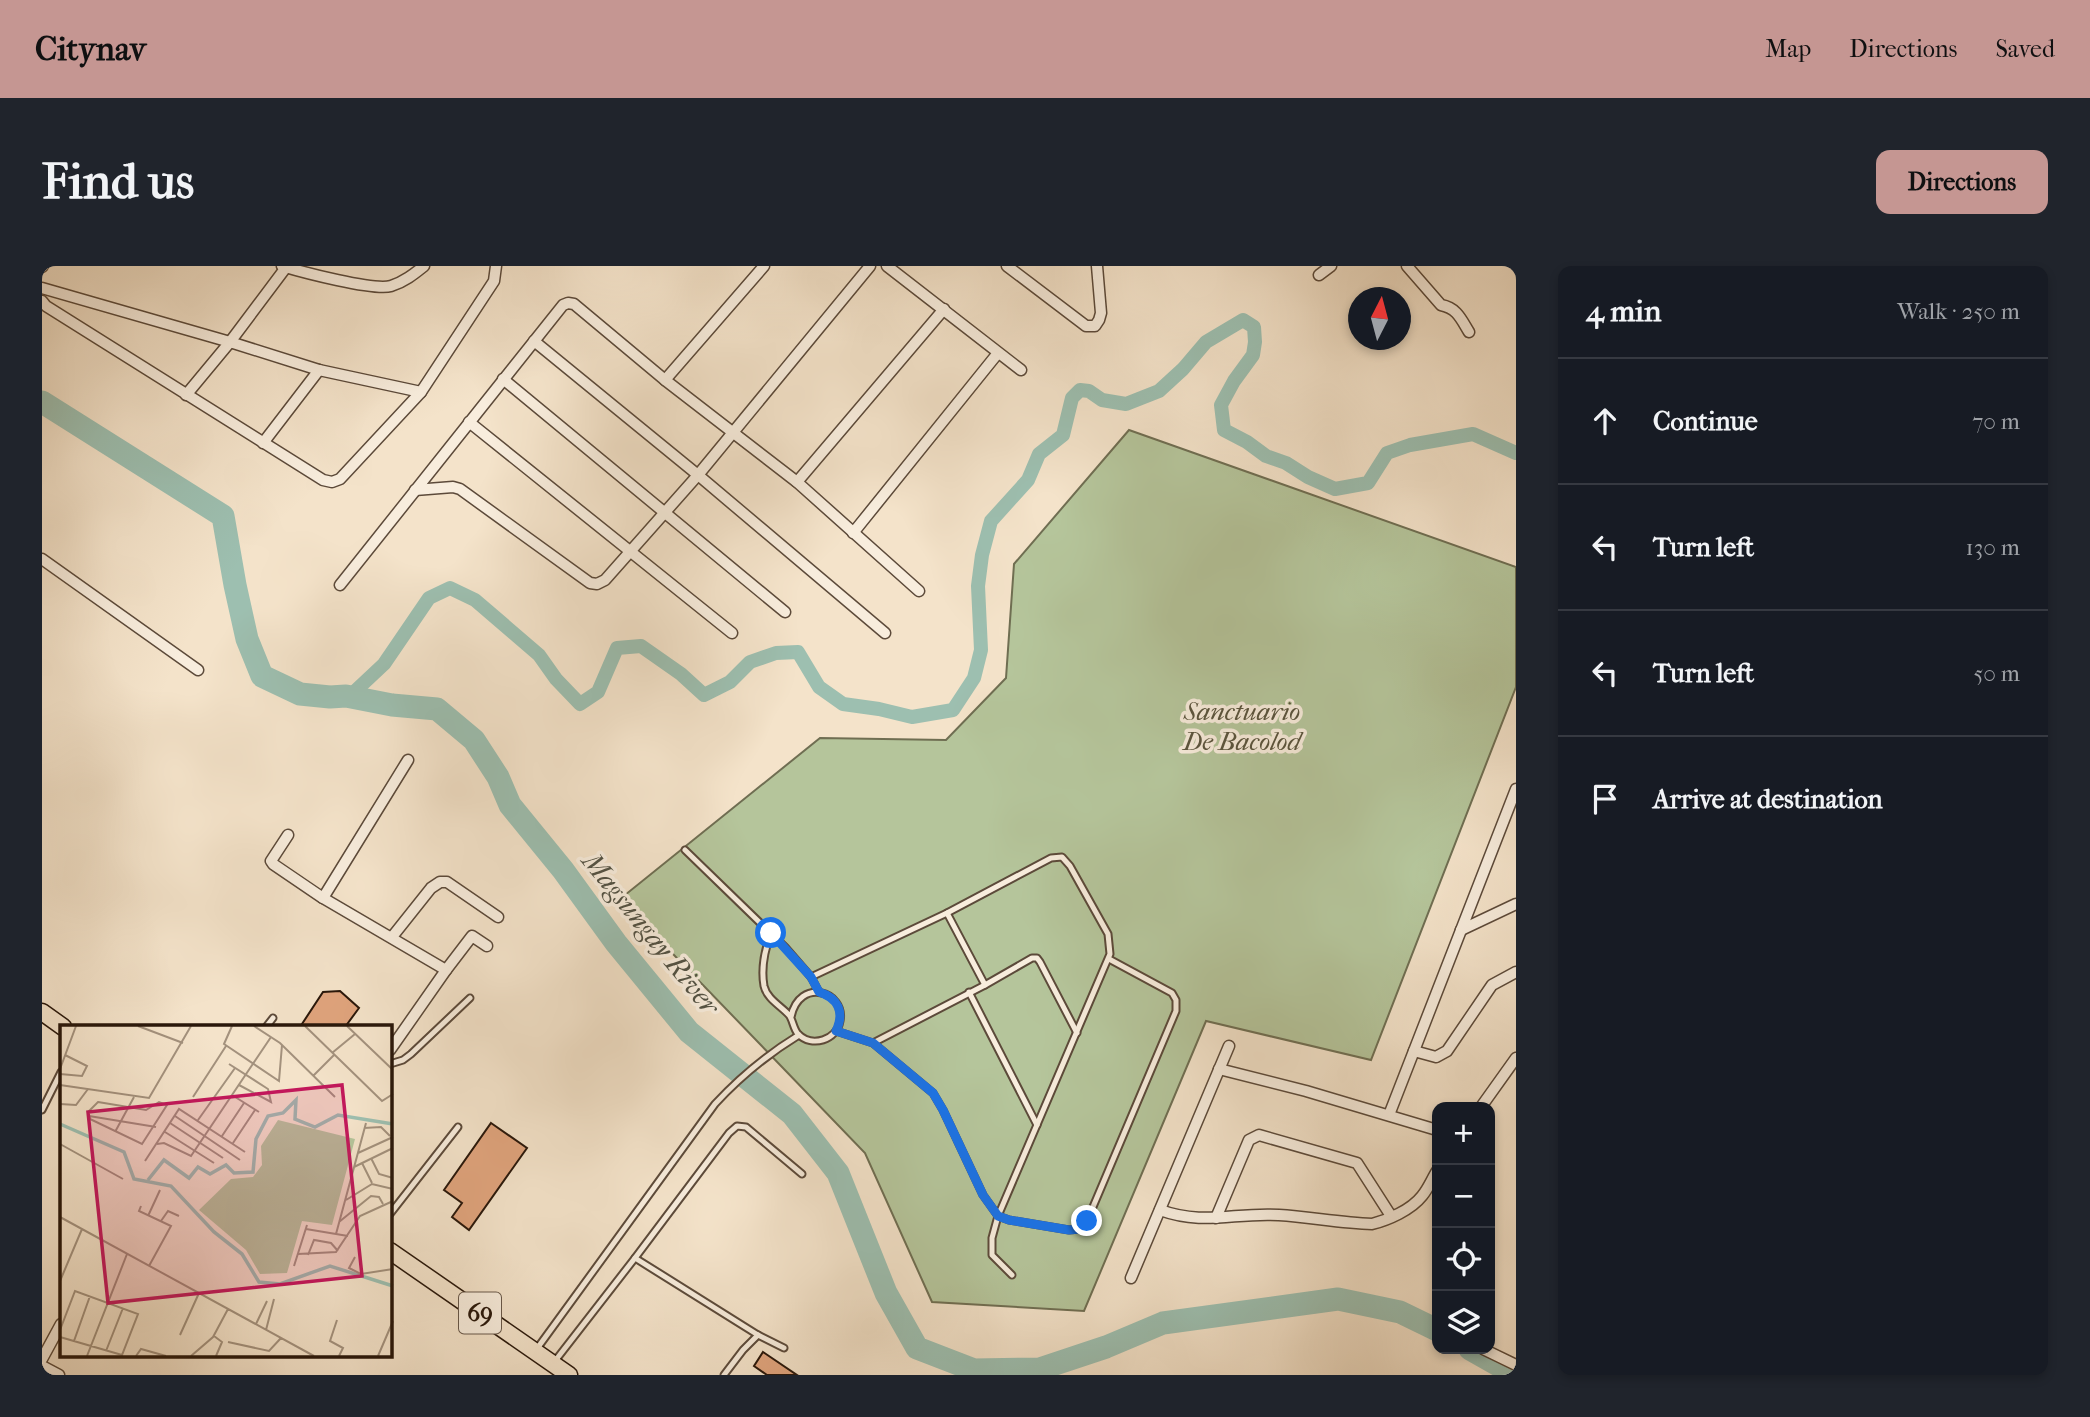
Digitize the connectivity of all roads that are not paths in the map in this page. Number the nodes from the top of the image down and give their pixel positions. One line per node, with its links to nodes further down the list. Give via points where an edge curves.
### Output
1 (424, 266): 10 (street, via 388,287)
2 (496, 266): 23 (street, via 494,281)
3 (764, 266): 22 (street)
4 (870, 266): 26 (street)
5 (887, 266): 14 (street)
6 (1007, 266): 7 (street, via 1086,326 1095,326 1101,313)
7 (1097, 266)
8 (1331, 266): 11 (street)
9 (1407, 266): 15 (street, via 1441,305 1457,312)
10 (285, 267): 17 (street)
11 (1320, 275)
12 (42, 288): 17 (street)
13 (42, 301): 24 (street)
14 (944, 309): 18 (street); 29 (street)
15 (1469, 332)
16 (534, 341): 21 (street); 22 (street, via 563,305 574,304); 28 (street)
17 (230, 342): 19 (street); 24 (street)
18 (998, 353): 20 (street); 32 (street)
19 (319, 370): 23 (street); 27 (street)
20 (1021, 370)
21 (503, 379): 25 (street); 31 (street)
22 (665, 380): 26 (street)
23 (421, 392): 27 (street, via 340,479 332,482)
24 (186, 395): 27 (street)
25 (468, 422): 30 (street); 33 (street)
26 (731, 433): 28 (street); 29 (street)
27 (262, 443)
28 (698, 475): 31 (street); 39 (street)
29 (797, 482): 32 (street)
30 (415, 491): 33 (street, via 460,489 590,583 605,580); 35 (street)
31 (664, 514): 33 (street); 37 (street)
32 (853, 533): 36 (street)
33 (629, 552): 38 (street)
34 (42, 559): 40 (street)
35 (340, 584)
36 (919, 591)
37 (785, 612)
38 (732, 633)
39 (885, 634)
40 (198, 670)
41 (408, 760): 45 (street)
42 (1516, 789): 49 (street)
43 (288, 835): 45 (street, via 271,861)
44 (685, 850): 50 (lane)
45 (323, 898): 51 (street)
46 (1516, 904): 49 (street)
47 (947, 913): 53 (lane, via 1051,858 1062,857 1108,934); 56 (lane); 57 (lane)
48 (498, 917): 51 (street, via 447,882 440,882)
49 (1461, 930): 72 (street)
50 (771, 933): 56 (lane); 62 (lane, via 764,955 764,986)
51 (392, 937): 54 (street)
52 (488, 946): 54 (street, via 472,936)
53 (1109, 959): 67 (lane); 87 (lane, via 1177,1000 1087,1221 1080,1229 1069,1230)
54 (446, 970): 71 (street)
55 (1516, 972): 72 (street, via 1492,985 1447,1051 1436,1056)
56 (811, 977): 58 (lane)
57 (985, 985): 59 (lane); 67 (lane, via 1037,958)
58 (819, 992): 62 (lane, via 799,998); 66 (lane, via 836,1002 841,1012)
59 (969, 992): 69 (lane); 80 (lane)
60 (470, 998): 74 (lane, via 411,1054)
61 (42, 1012): 64 (main road)
62 (791, 1017): 68 (lane)
63 (273, 1018): 65 (lane)
64 (60, 1025)
65 (268, 1025)
66 (836, 1031): 68 (lane, via 819,1041); 69 (lane)
67 (1077, 1033): 80 (lane)
68 (799, 1035): 97 (lane, via 772,1051 715,1104)
69 (873, 1043): 87 (lane, via 933,1093)
70 (1228, 1046): 75 (street)
71 (392, 1047)
72 (1414, 1051): 79 (street)
73 (1516, 1058): 77 (street)
74 (392, 1063)
75 (1219, 1069): 79 (street); 85 (street)
76 (60, 1074): 78 (lane)
77 (1485, 1102)
78 (42, 1110)
79 (1389, 1115): 82 (street)
80 (1037, 1125): 87 (lane)
81 (458, 1127): 86 (lane)
82 (1432, 1128)
83 (802, 1174): 91 (lane, via 746,1127 737,1126)
84 (1432, 1179): 88 (street, via 1422,1196)
85 (1160, 1210): 89 (street, via 1186,1218); 93 (street)
86 (392, 1211)
87 (998, 1216): 92 (lane, via 992,1255)
88 (1391, 1216): 89 (street, via 1372,1224 1277,1215); 89 (street, via 1357,1163 1259,1135 1249,1140)
89 (1216, 1218)
90 (392, 1252): 97 (main road, 69)
91 (635, 1258): 95 (lane); 100 (lane)
92 (1012, 1275)
93 (1131, 1278)
94 (60, 1326): 99 (street)
95 (758, 1335): 96 (lane); 105 (lane)
96 (784, 1349)
97 (535, 1351): 100 (main road, 69)
98 (1493, 1354): 101 (street)
99 (42, 1359)
100 (553, 1364): 104 (main road, 69)
101 (1516, 1365)
102 (42, 1366): 103 (street)
103 (59, 1375)
104 (569, 1375)
105 (724, 1375)

